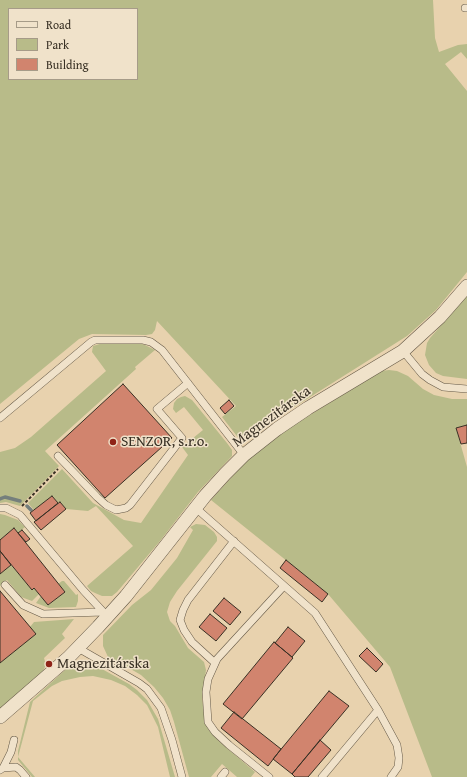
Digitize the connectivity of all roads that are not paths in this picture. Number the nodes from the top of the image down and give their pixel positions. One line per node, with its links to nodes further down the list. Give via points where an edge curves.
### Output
1 (467, 286): 2 (street, Magnezitárska, via 440,317)
2 (403, 351): 4 (lane, via 430,380 443,387); 6 (street, Magnezitárska, via 308,408)
3 (188, 383): 5 (lane, via 162,350 151,342 95,340); 6 (lane); 7 (lane, via 157,409 182,438 126,508 116,510 106,505)
4 (467, 389)
5 (0, 418)
6 (244, 455): 9 (street, Magnezitárska)
7 (58, 456)
8 (0, 508): 13 (lane, via 20,515)
9 (196, 509): 10 (lane); 13 (street, Magnezitárska)
10 (234, 541): 12 (lane); 15 (lane, via 188,600 180,620 192,642)
11 (5, 585): 13 (lane, via 24,605 43,614)
12 (284, 586): 15 (lane); 16 (lane, via 315,613)
13 (105, 615): 14 (street, Magnezitárska)
14 (78, 648): 17 (street, Magnezitárska); 21 (lane, via 147,689 161,708)
15 (215, 663): 22 (lane, via 206,692 208,722 229,745)
16 (378, 710): 23 (lane); 24 (lane, via 397,745 400,758 398,768)
17 (0, 717)
18 (14, 740): 19 (lane)
19 (2, 769): 20 (lane, via 16,767)
20 (26, 777)
21 (182, 777)
22 (269, 777)
23 (322, 777)
24 (391, 777)

